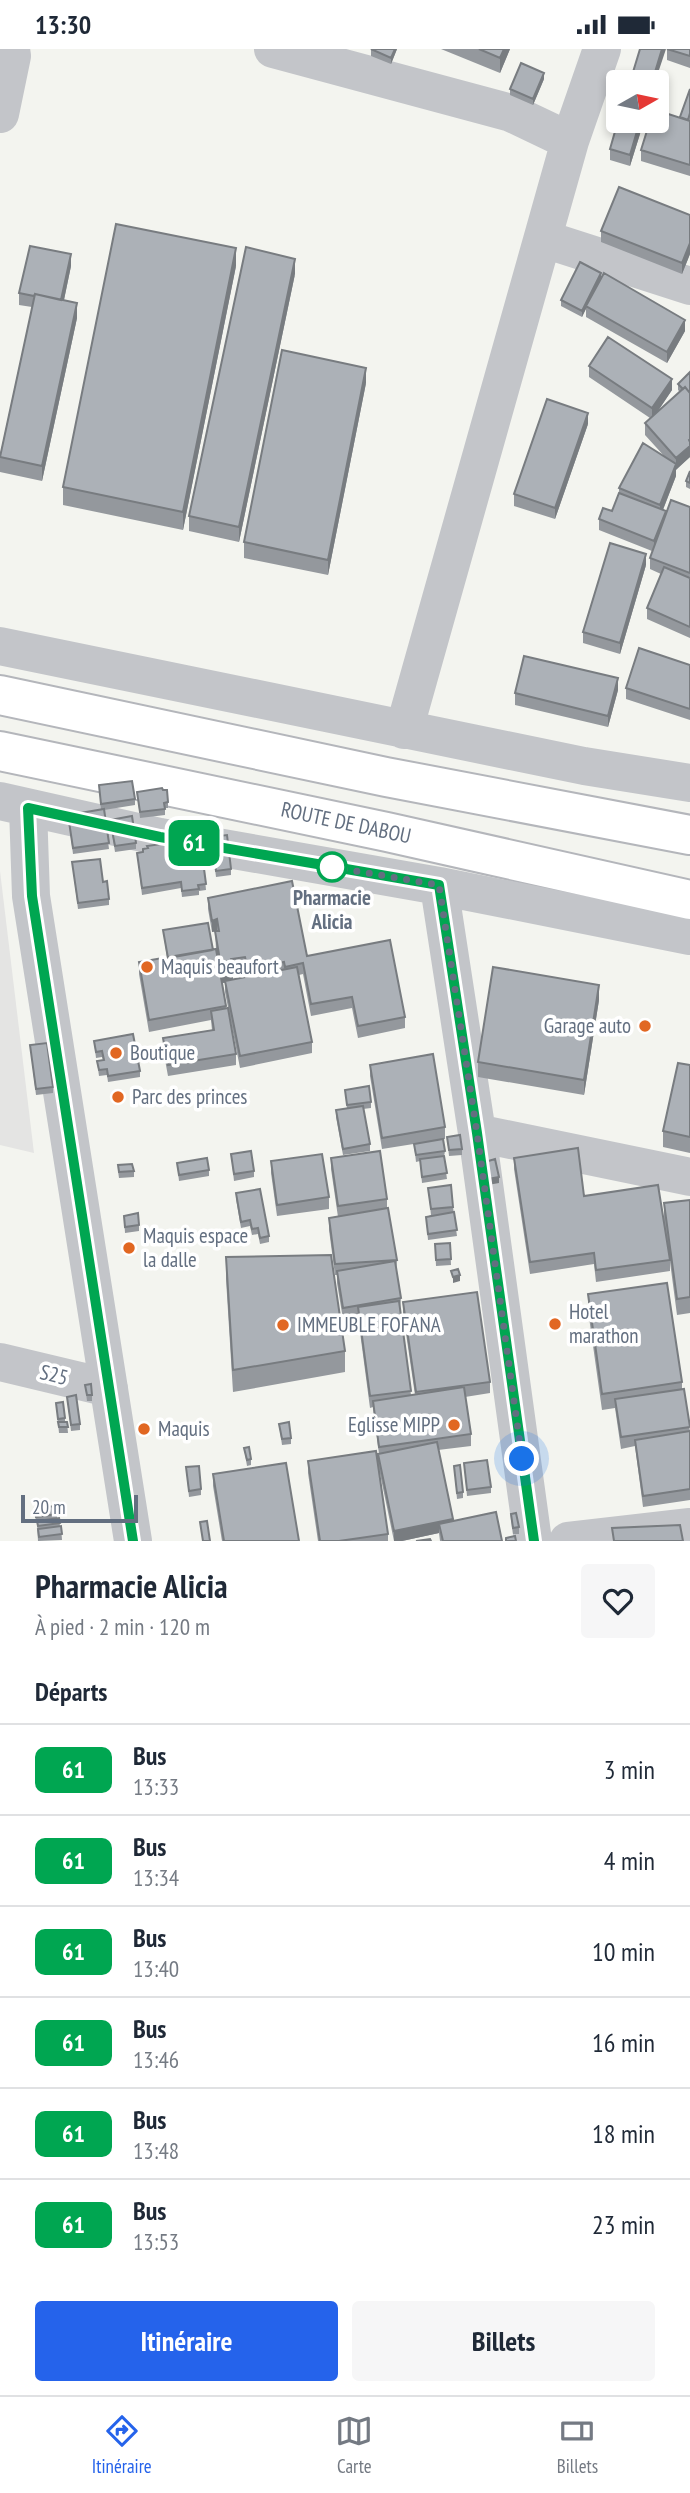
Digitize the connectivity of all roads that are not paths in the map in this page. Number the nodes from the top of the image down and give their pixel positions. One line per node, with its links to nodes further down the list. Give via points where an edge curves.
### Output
1 (11, 49): 4 (street)
2 (274, 49): 5 (street, via 511,113)
3 (602, 49): 5 (street)
4 (0, 114)
5 (570, 141): 6 (street)
6 (544, 239): 7 (street); 10 (street)
7 (690, 286)
8 (0, 646): 10 (street)
9 (0, 695): 14 (main road, via 386,777)
10 (404, 730): 12 (street)
11 (0, 751): 16 (main road, ROUTE DE DABOU)
12 (690, 783)
13 (14, 805): 15 (street, via 160,837); 21 (street)
14 (690, 835)
15 (439, 885): 17 (street); 18 (street)
16 (690, 900)
17 (690, 936)
18 (477, 1133): 19 (street); 24 (street)
19 (690, 1177)
20 (0, 1362): 21 (street, S25)
21 (109, 1388): 23 (street)
22 (690, 1527): 25 (street)
23 (133, 1541)
24 (534, 1541)
25 (568, 1541)

